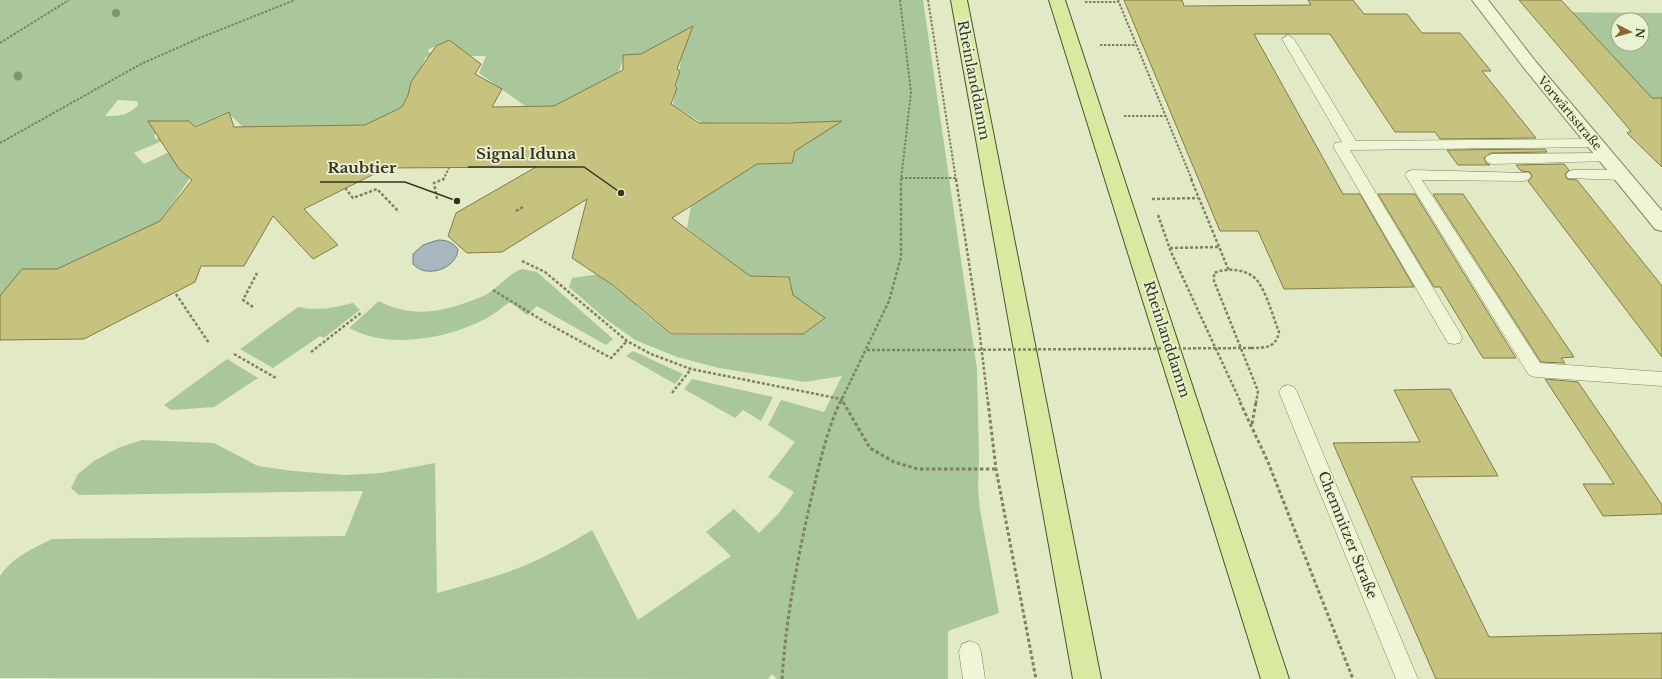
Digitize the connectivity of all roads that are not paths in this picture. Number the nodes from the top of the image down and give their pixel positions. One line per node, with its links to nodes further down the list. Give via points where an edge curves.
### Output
1 (959, 0): 19 (main road, Rheinlanddamm)
2 (1057, 0): 20 (main road, Rheinlanddamm)
3 (1480, 0): 5 (street, Vorwärtsstraße, via 1530,65)
4 (1288, 40): 6 (lane)
5 (1596, 143): 6 (lane); 7 (street, Vorwärtsstraße)
6 (1352, 146): 14 (lane, via 1340,146)
7 (1607, 158): 8 (lane); 10 (street, Vorwärtsstraße)
8 (1492, 159)
9 (1573, 175): 10 (lane)
10 (1622, 175): 12 (street, Vorwärtsstraße)
11 (1524, 176): 15 (lane, via 1412,175 1535,370)
12 (1654, 206): 13 (street, Vorwärtsstraße)
13 (1662, 224)
14 (1454, 338)
15 (1662, 379)
16 (1288, 392): 21 (lane, Chemnitzer Straße)
17 (970, 652): 18 (lane)
18 (974, 679)
19 (1087, 679)
20 (1275, 679)
21 (1407, 679)

